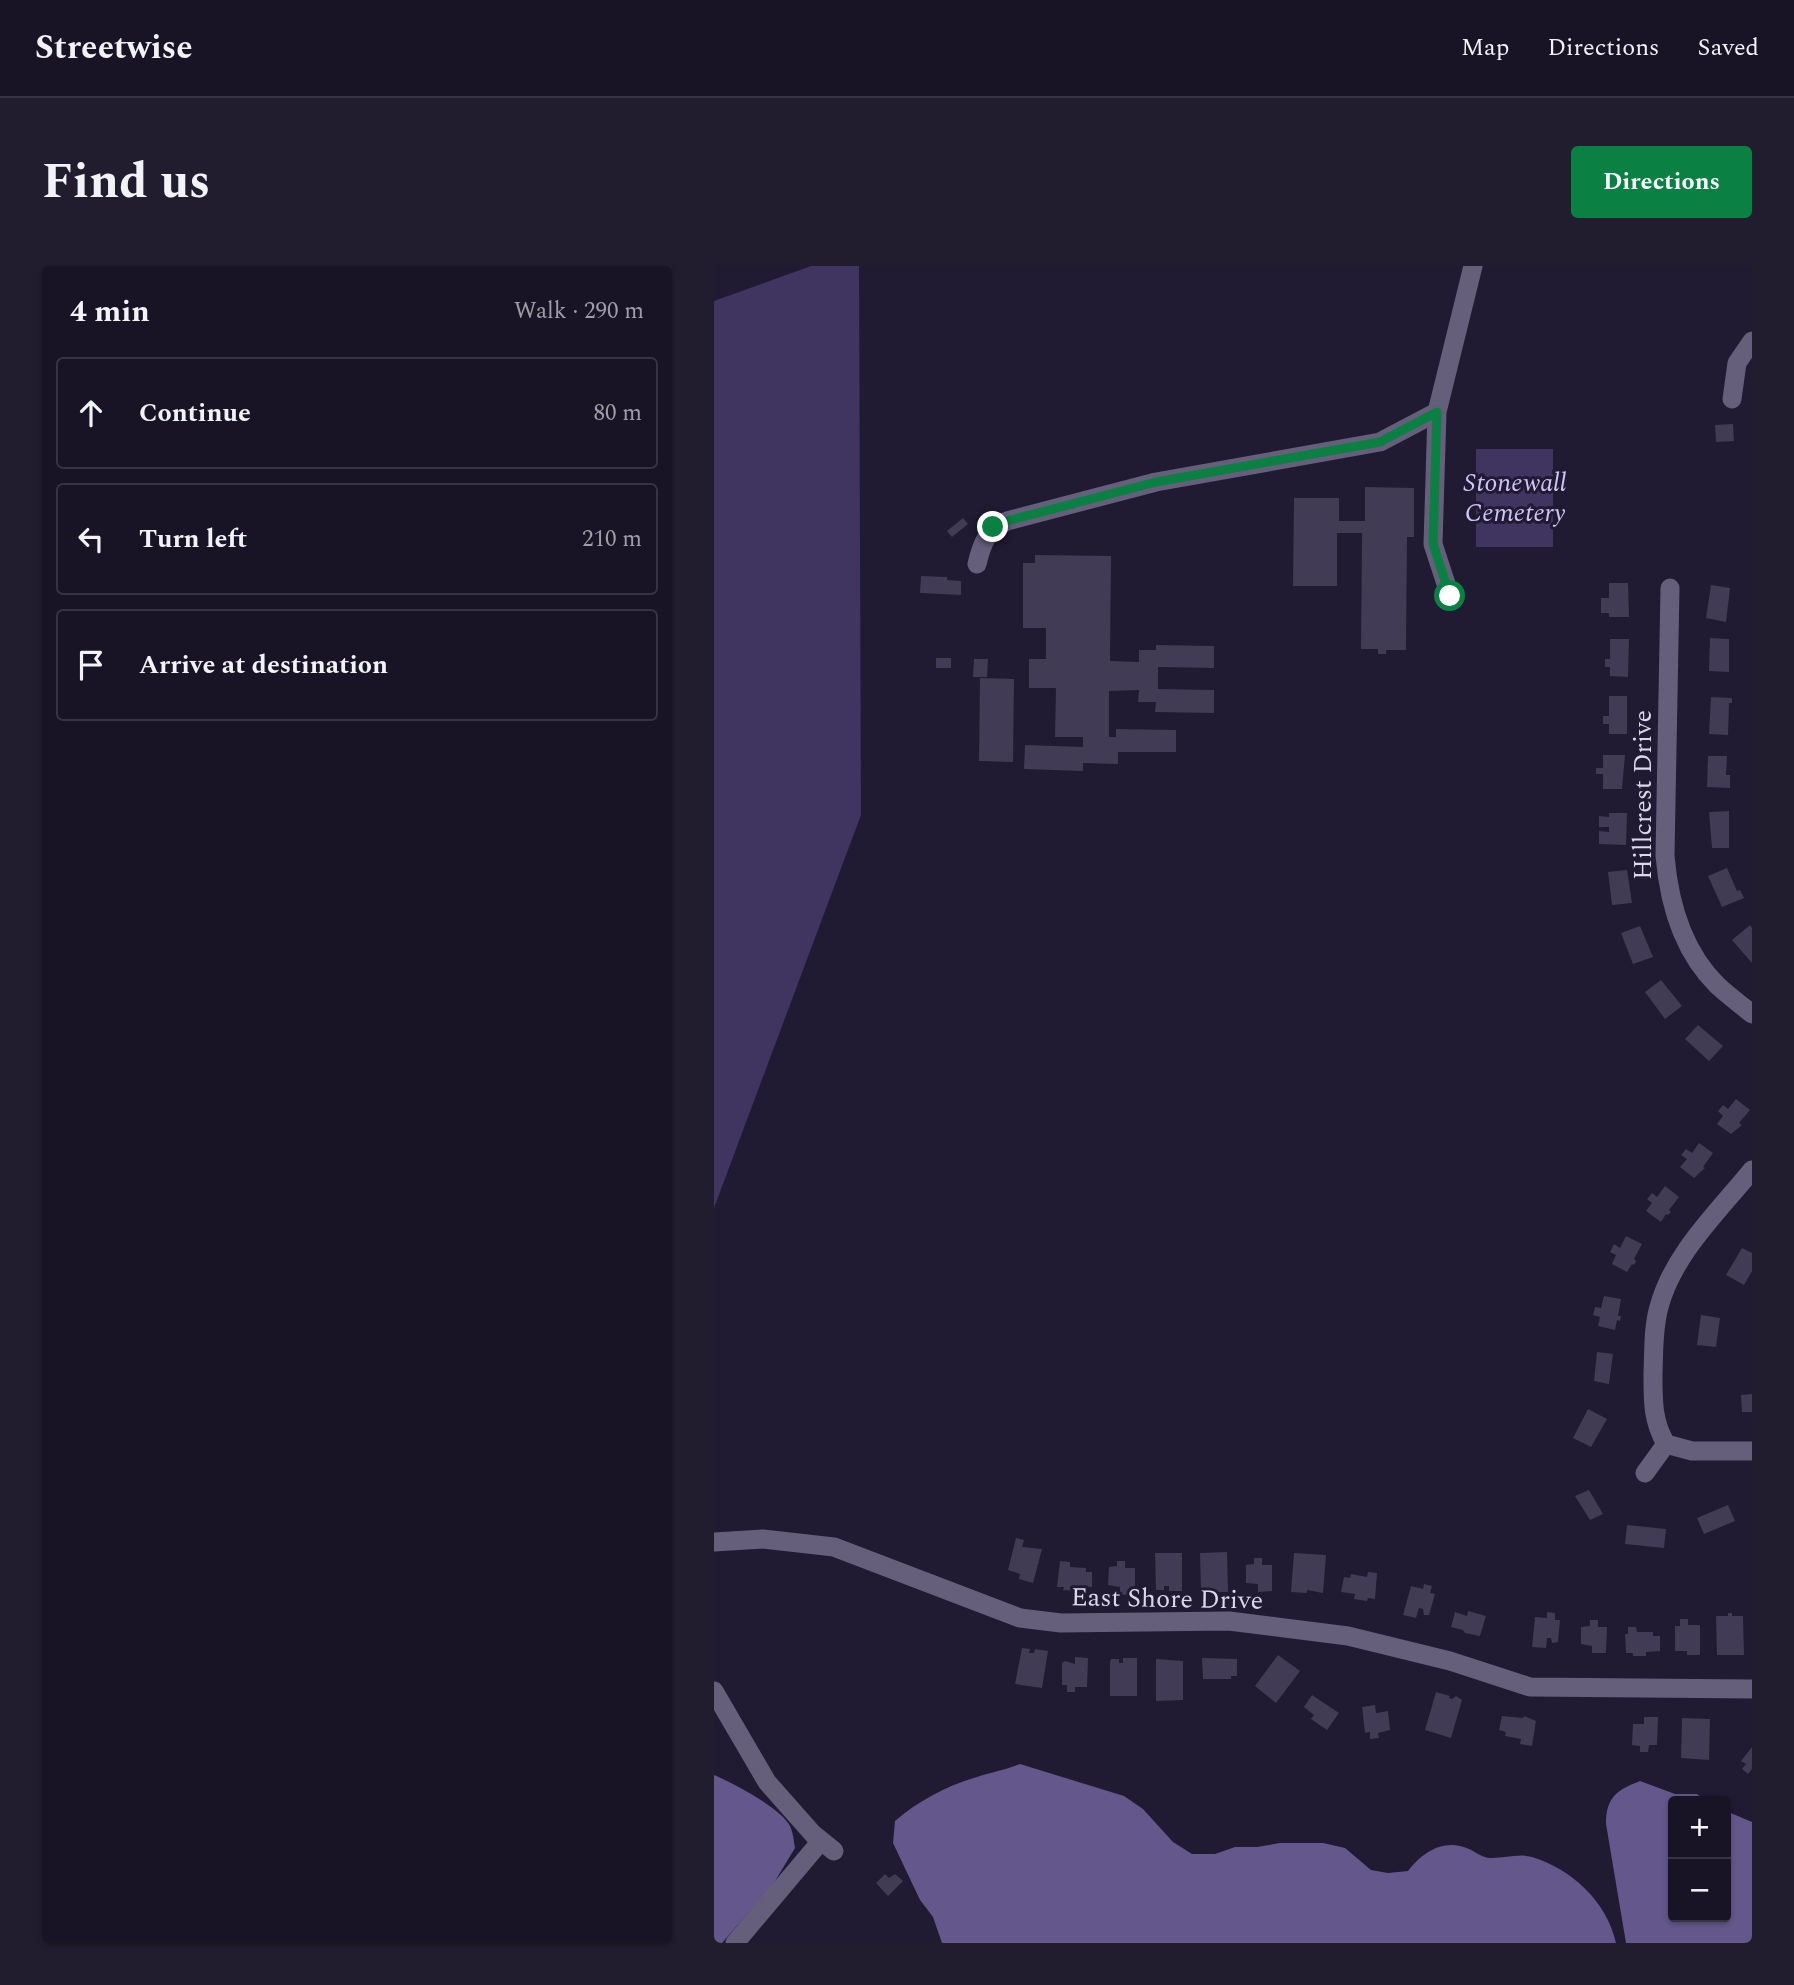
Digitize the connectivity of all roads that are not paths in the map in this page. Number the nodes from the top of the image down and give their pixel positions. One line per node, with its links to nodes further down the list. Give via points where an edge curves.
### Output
1 (1472, 266): 4 (street)
2 (1752, 341): 3 (street, via 1737,363)
3 (1732, 399)
4 (1437, 412): 5 (street, via 1380,442 1156,482 1007,521 993,527 982,543); 7 (street, via 1433,544)
5 (977, 564)
6 (1670, 588): 8 (street, Hillcrest Drive, via 1667,883 1690,949 1716,984)
7 (1450, 596)
8 (1752, 1014)
9 (1752, 1170): 10 (street, via 1687,1251 1658,1308 1652,1409)
10 (1666, 1444): 11 (street, via 1692,1451); 12 (street)
11 (1752, 1451)
12 (1645, 1473)
13 (714, 1542): 14 (street, East Shore Drive, via 762,1539 834,1547 1020,1618 1061,1623 1229,1621 1348,1636 1530,1687)
14 (1752, 1689)
15 (714, 1692): 16 (street, via 767,1782 827,1846)
16 (735, 1943)

